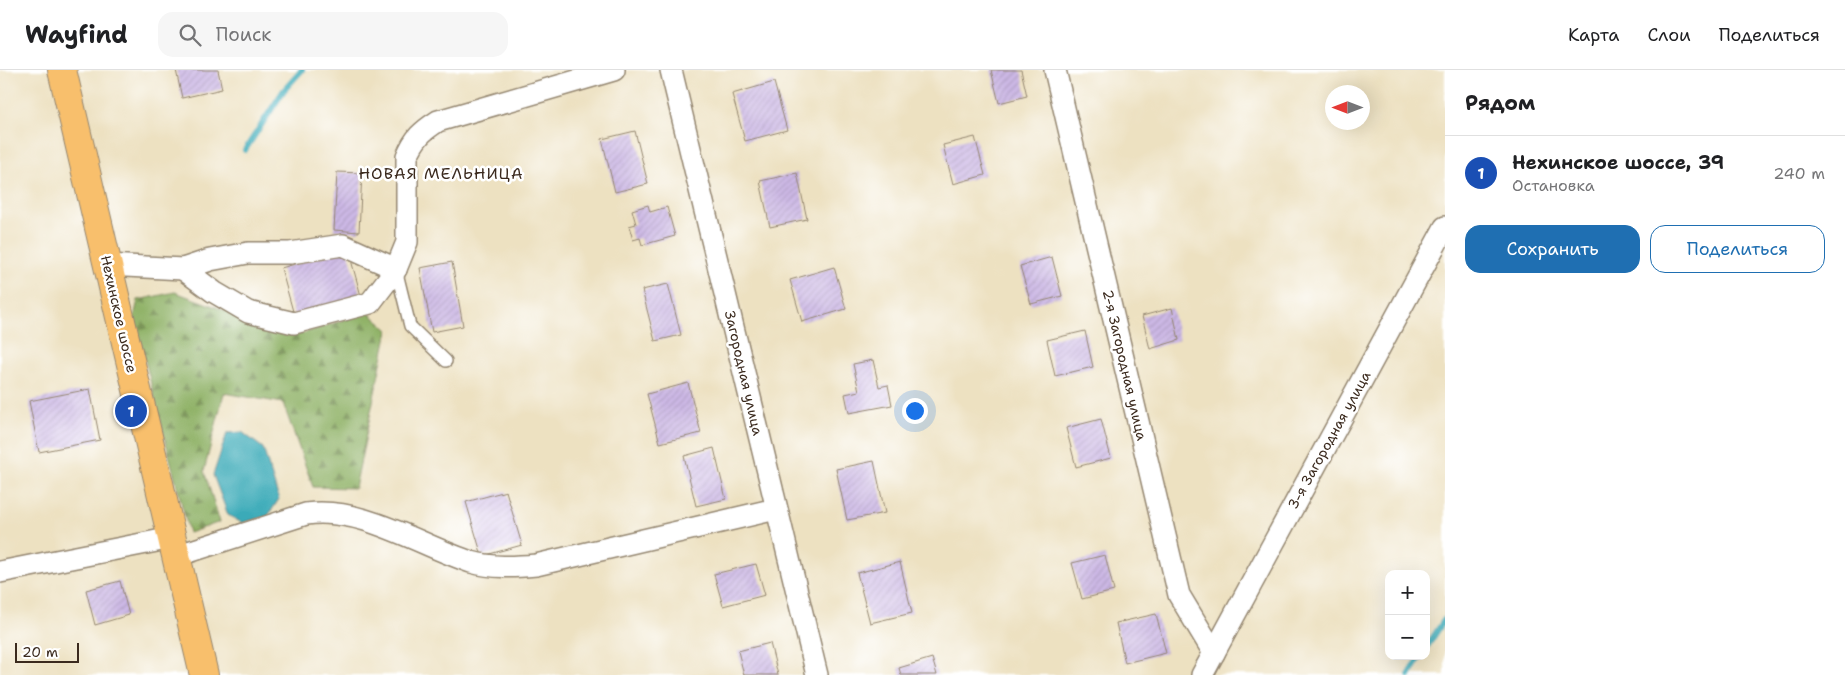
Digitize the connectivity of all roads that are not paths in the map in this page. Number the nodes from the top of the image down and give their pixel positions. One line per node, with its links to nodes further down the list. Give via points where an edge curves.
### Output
1 (62, 70): 6 (main road, Нехинское шоссе)
2 (614, 70): 8 (street, via 438,121 421,132 407,156 407,242)
3 (671, 70): 10 (street, Загородная улица)
4 (1055, 70): 13 (street, 2-я Загородная улица, via 1180,595)
5 (1445, 227): 13 (street, 3-я Загородная улица)
6 (107, 265): 7 (street); 11 (main road, Нехинское шоссе)
7 (183, 269): 8 (street, via 248,253 290,253 343,245); 8 (street, via 248,312 294,323 370,304)
8 (396, 269): 9 (lane, via 410,326)
9 (446, 361)
10 (776, 508): 11 (street, via 536,565 508,567 471,562 360,519 323,512); 15 (street, Загородная улица)
11 (174, 547): 12 (street); 14 (main road, Нехинское шоссе)
12 (0, 572)
13 (1214, 653): 16 (street, 3-я Загородная улица)
14 (204, 675)
15 (817, 675)
16 (1202, 675)

